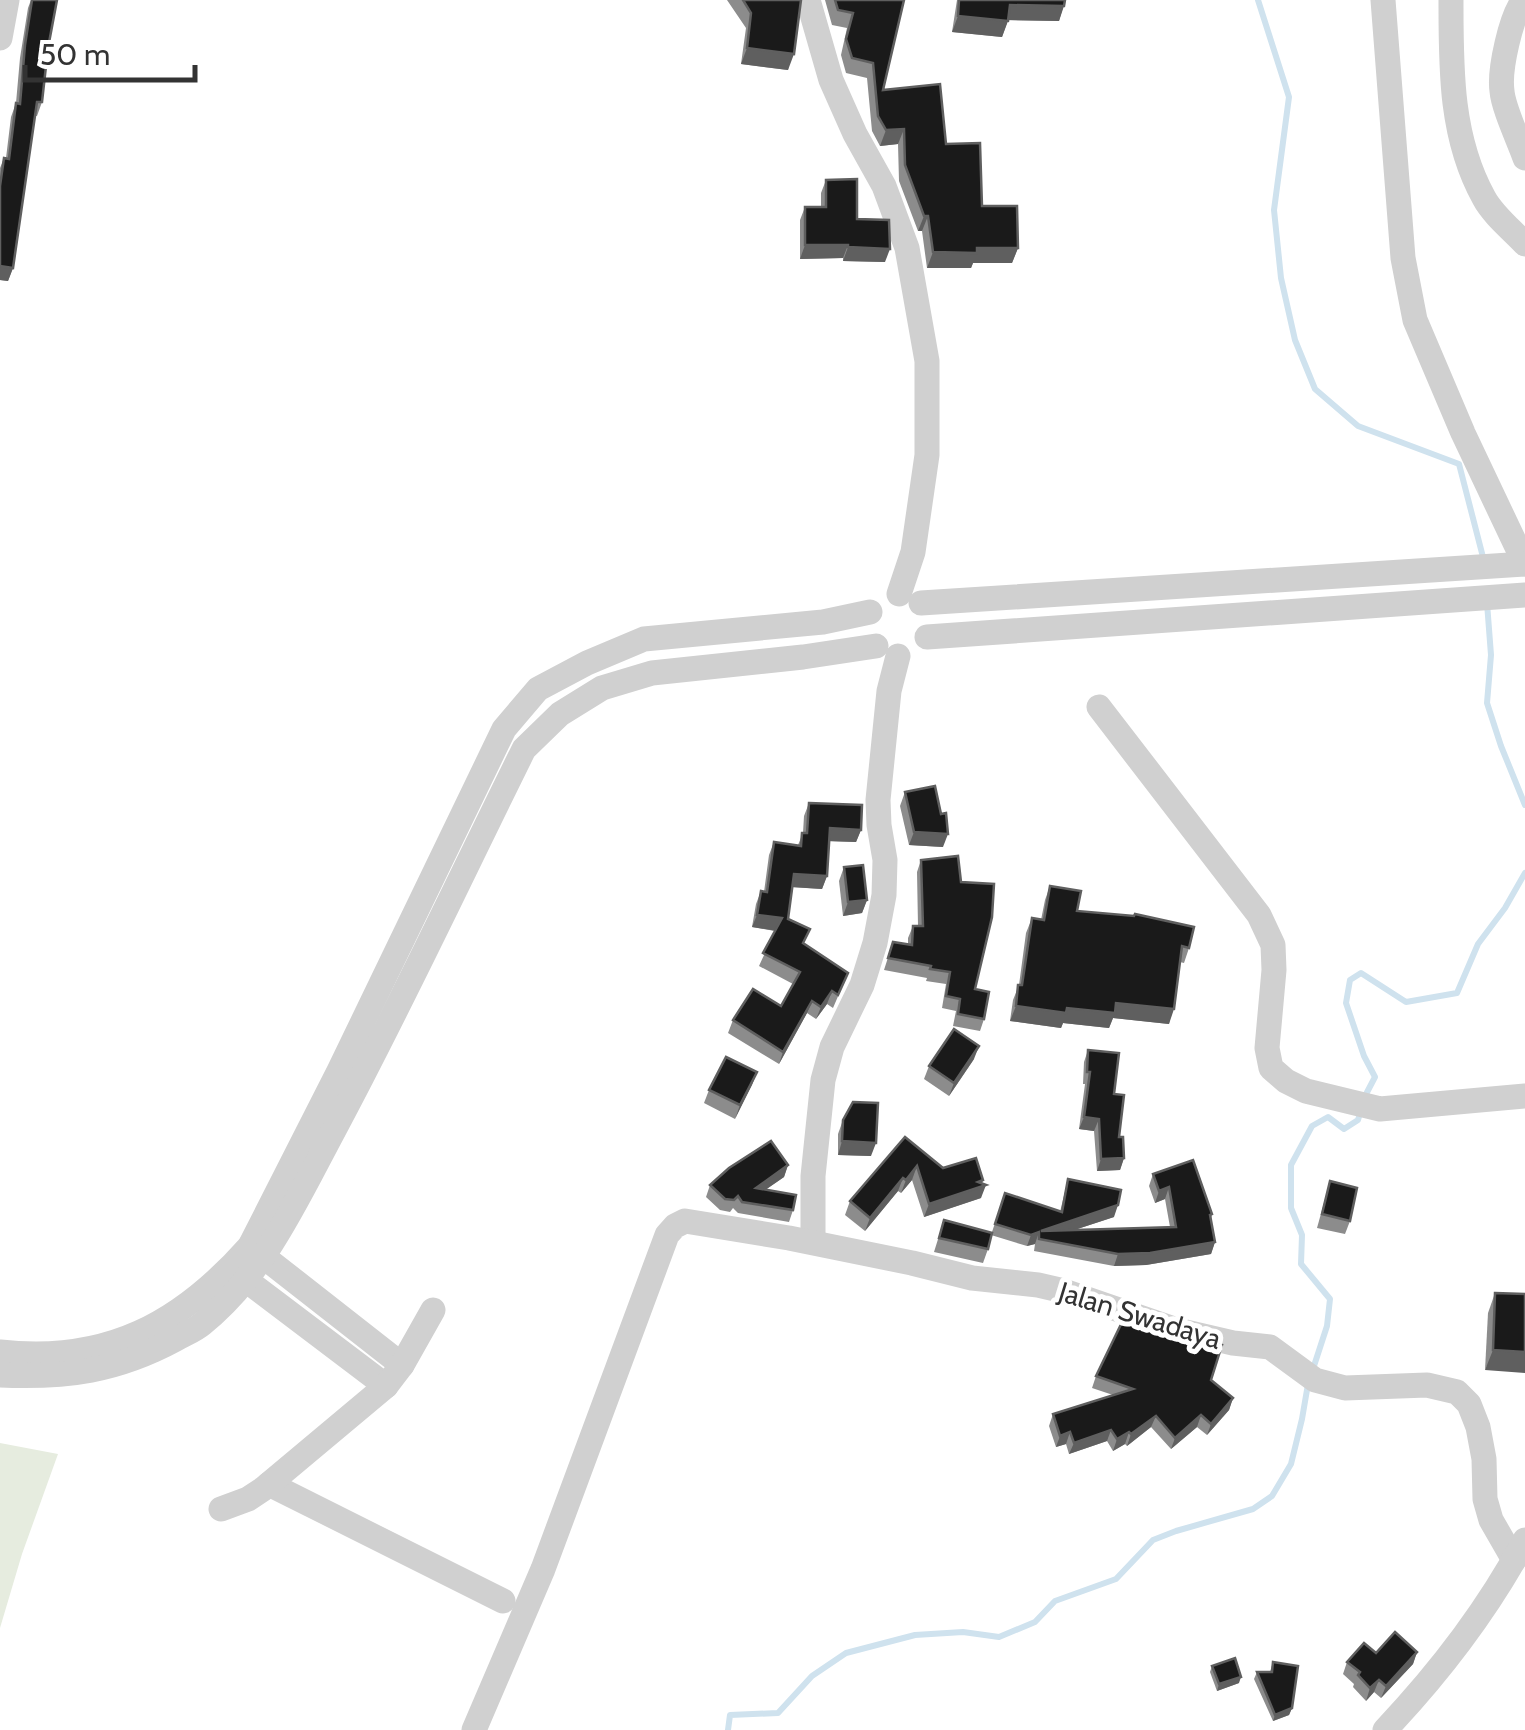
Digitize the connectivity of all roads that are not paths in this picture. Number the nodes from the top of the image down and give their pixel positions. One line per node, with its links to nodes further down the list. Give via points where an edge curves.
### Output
1 (808, 0): 11 (street, via 831,80 884,186 910,257 926,361 927,455)
2 (1383, 0): 9 (street, via 1403,258 1415,320)
3 (1451, 0): 8 (street, via 1451,84 1462,144 1484,200)
4 (1524, 0): 7 (street, via 1507,40 1502,90)
5 (5, 4): 6 (street)
6 (0, 38)
7 (1525, 158)
8 (1525, 244)
9 (1525, 564): 11 (street)
10 (1525, 595): 13 (street)
11 (910, 598): 12 (street, via 887,596); 13 (street, via 928,613)
12 (870, 612): 14 (street, via 869,636); 18 (street, via 644,639 538,689 504,728)
13 (927, 637): 14 (street, via 910,654)
14 (887, 651): 17 (street, via 878,800 884,895 862,985 827,1062 815,1148); 18 (street, via 652,673 602,688 560,714 524,749 360,1082 278,1235)
15 (1099, 707): 16 (street, via 1259,915 1273,945 1267,1048 1271,1068 1286,1082 1380,1109)
16 (1525, 1096)
17 (813, 1242): 27 (street, Jalan Swadaya, via 972,1278 1038,1285 1177,1330 1270,1347 1316,1380 1360,1389 1427,1385 1457,1392 1478,1427 1488,1510 1500,1540); 29 (street, Jalan Swadaya, via 690,1220 667,1235)
18 (256, 1251): 19 (street); 22 (street)
19 (238, 1274): 21 (street, via 138,1335 74,1352); 23 (street, via 200,1326 145,1356 80,1374); 24 (street)
20 (433, 1310): 22 (street)
21 (0, 1352)
22 (402, 1365): 24 (street)
23 (0, 1375)
24 (386, 1386): 25 (street)
25 (269, 1484): 26 (street); 28 (street)
26 (221, 1509)
27 (1519, 1550): 30 (street, via 1433,1678)
28 (503, 1601)
29 (474, 1730)
30 (1385, 1730)

